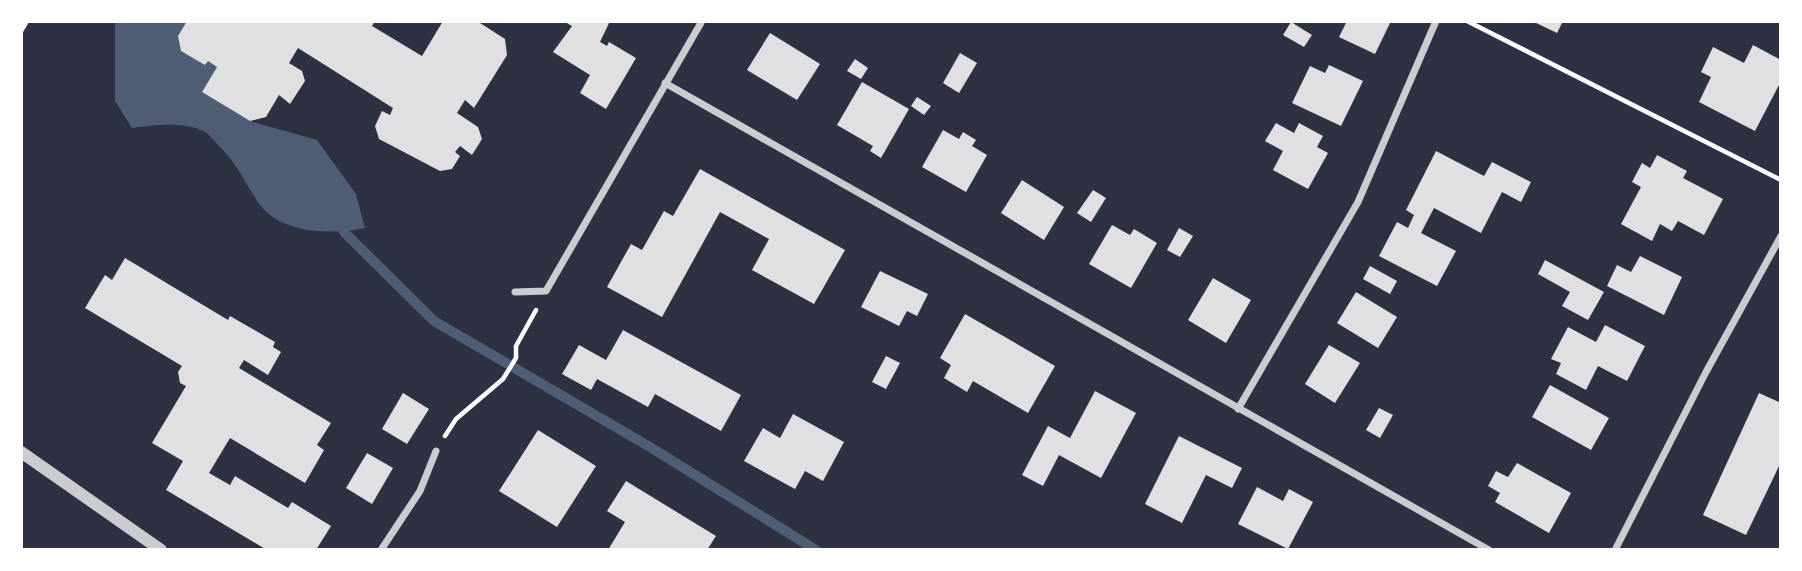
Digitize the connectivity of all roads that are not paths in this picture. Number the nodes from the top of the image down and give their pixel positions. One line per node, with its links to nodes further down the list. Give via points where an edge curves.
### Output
1 (702, 21): 3 (street)
2 (1436, 21): 6 (street, via 1358,202)
3 (665, 83): 5 (street, via 546,290); 6 (street)
4 (1781, 236): 12 (street)
5 (515, 292)
6 (1238, 409): 11 (street)
7 (436, 451): 10 (street, via 420,491)
8 (21, 452): 9 (street)
9 (161, 550)
10 (381, 550)
11 (1489, 550)
12 (1615, 550)

